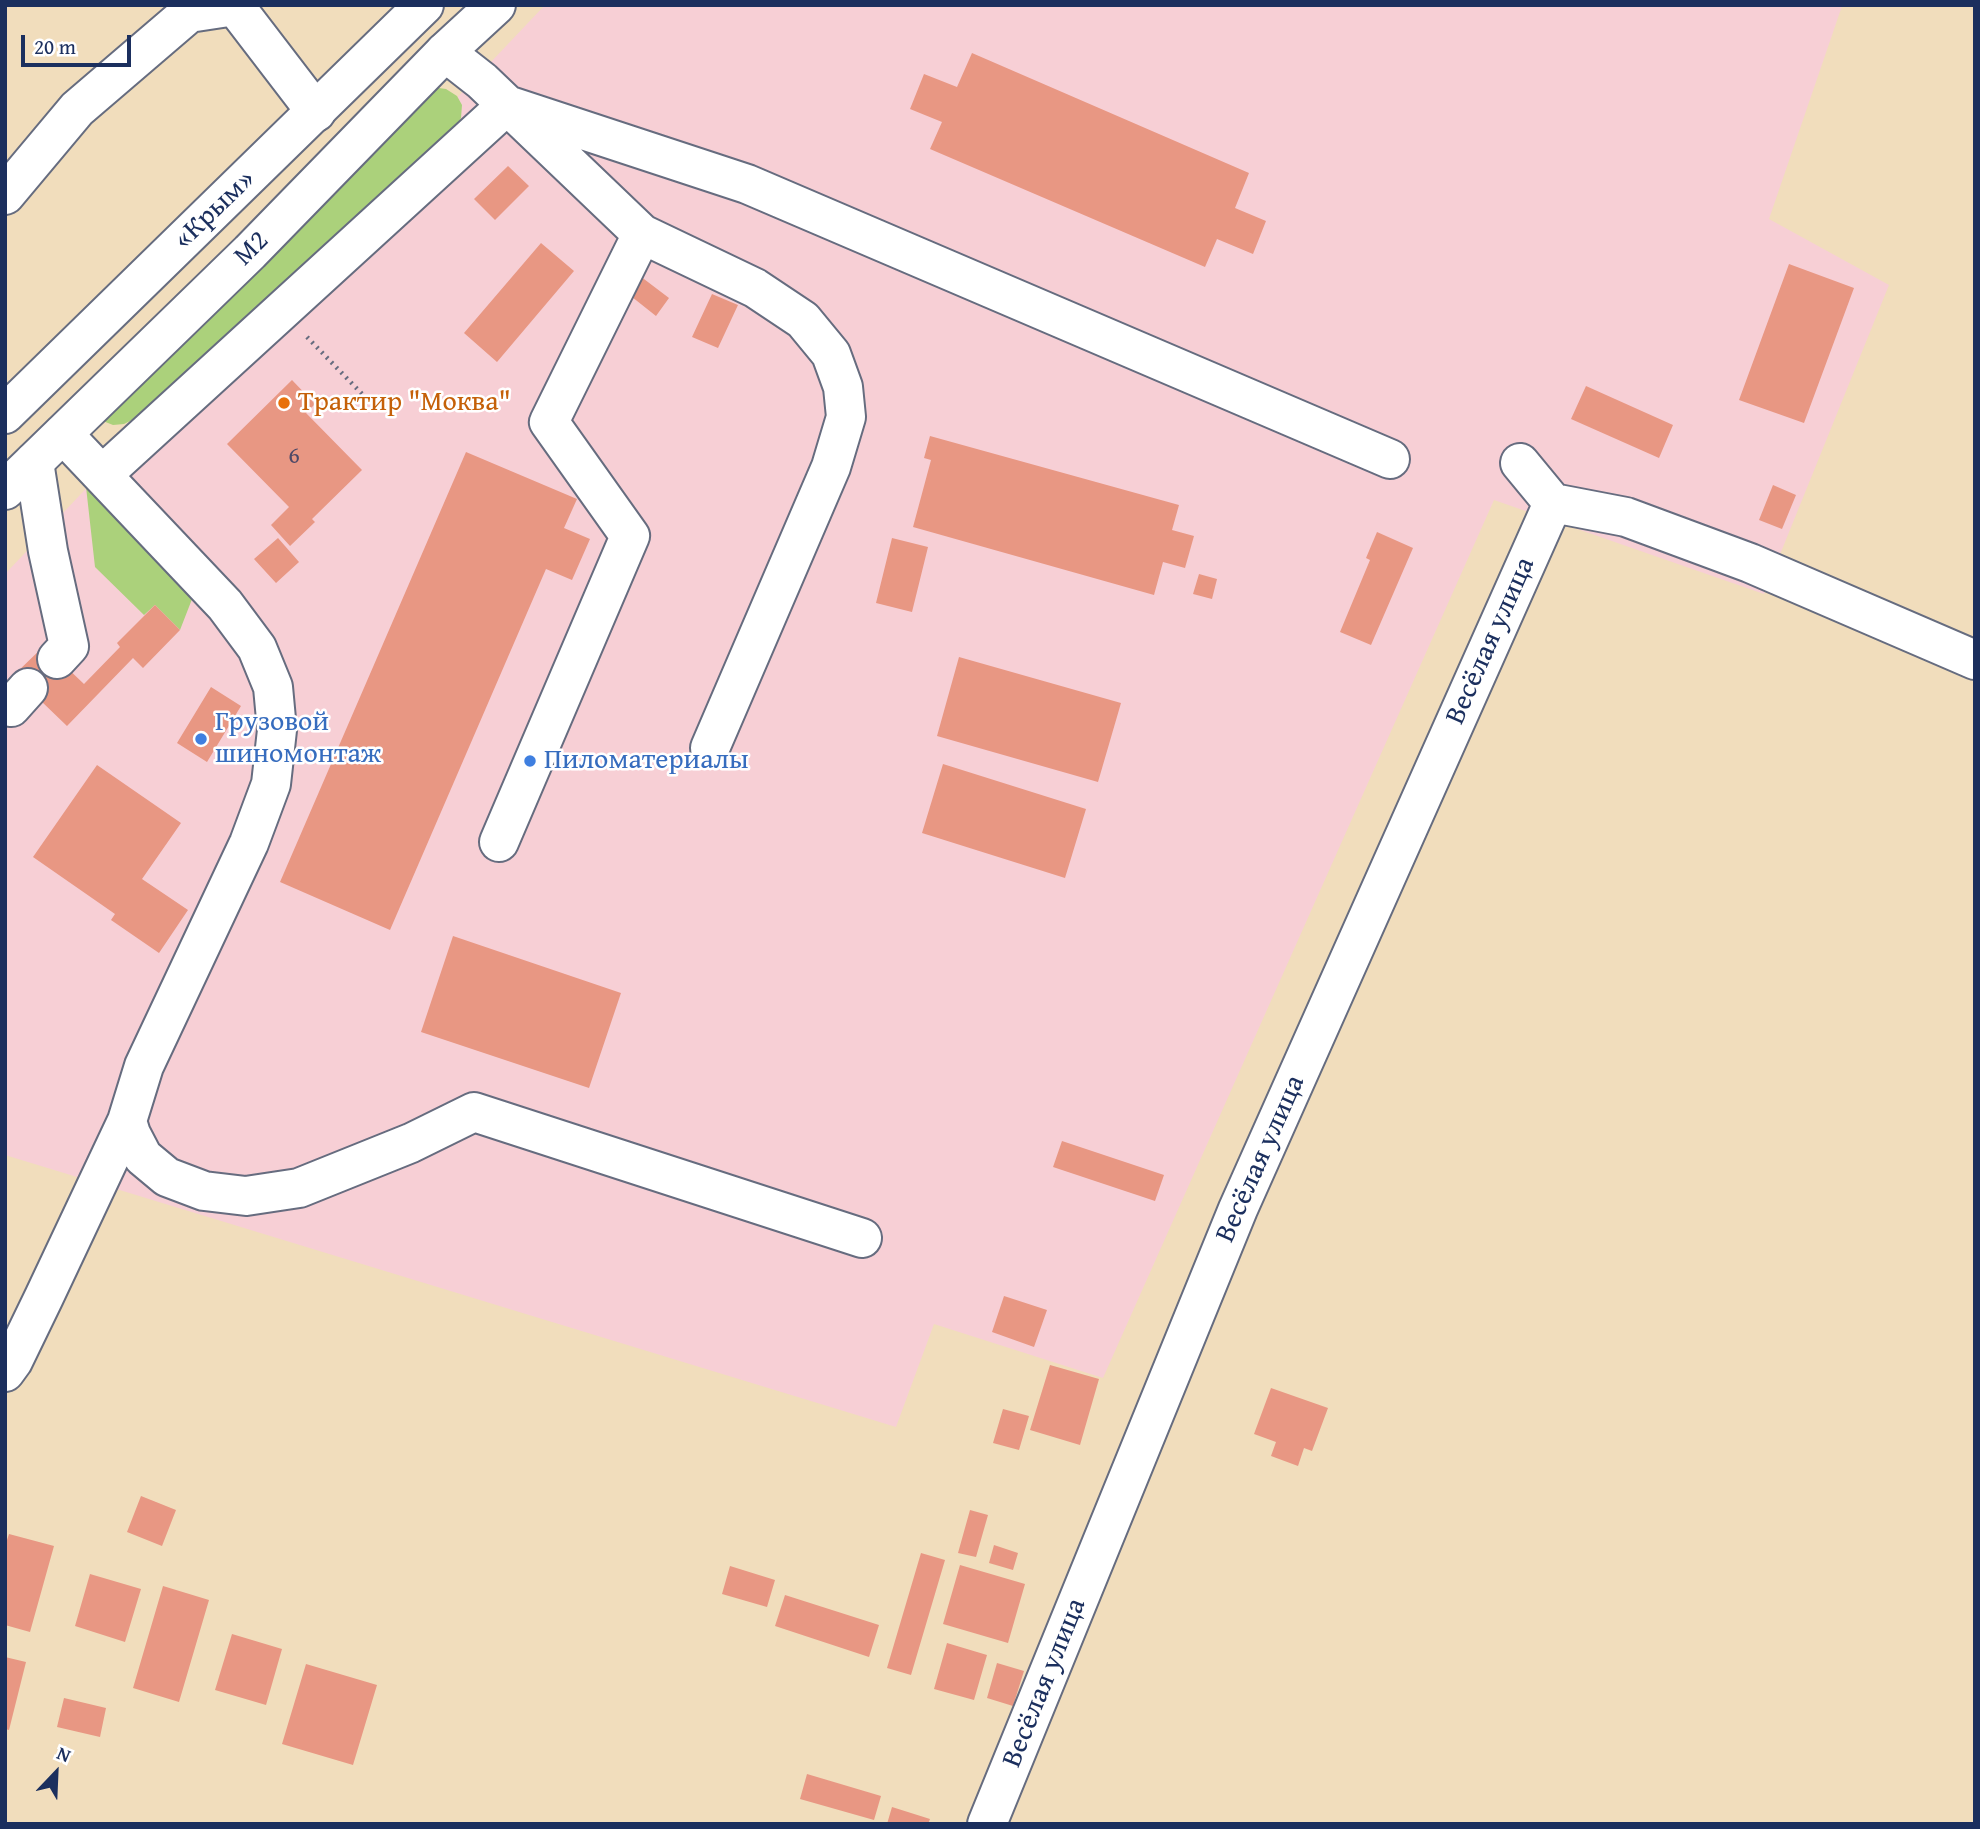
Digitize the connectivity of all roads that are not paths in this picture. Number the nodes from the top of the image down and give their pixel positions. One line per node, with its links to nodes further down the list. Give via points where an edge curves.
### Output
1 (424, 5): 6 (main road, «Крым»)
2 (496, 5): 4 (main road, М2)
3 (235, 6): 6 (main road); 7 (main road, via 188,13 77,109)
4 (445, 52): 5 (main road); 10 (main road, М2, via 250,252)
5 (495, 93): 8 (main road); 11 (main road, via 747,184); 14 (main road, via 282,311)
6 (316, 112): 9 (main road, «Крым»)
7 (5, 195)
8 (642, 233): 19 (main road, via 755,288 803,320 831,354 843,387 846,417 831,467); 20 (main road, via 549,422 630,536)
9 (5, 414)
10 (63, 433): 12 (main road, М2); 14 (main road)
11 (1390, 459)
12 (34, 462): 15 (main road, М2); 17 (main road, via 69,646)
13 (1520, 463): 16 (main road)
14 (102, 475): 21 (main road, via 225,605 257,648 273,687 277,730 271,784 249,843 144,1066)
15 (5, 489)
16 (1553, 503): 18 (main road, via 1626,517 1750,563); 24 (main road, Весёлая улица, via 1238,1209)
17 (57, 659)
18 (1975, 660)
19 (710, 748)
20 (499, 842)
21 (127, 1121): 22 (main road, via 143,1157 167,1177 204,1191 246,1196 299,1188 474,1112); 23 (main road)
22 (862, 1238)
23 (5, 1372)
24 (987, 1824)

